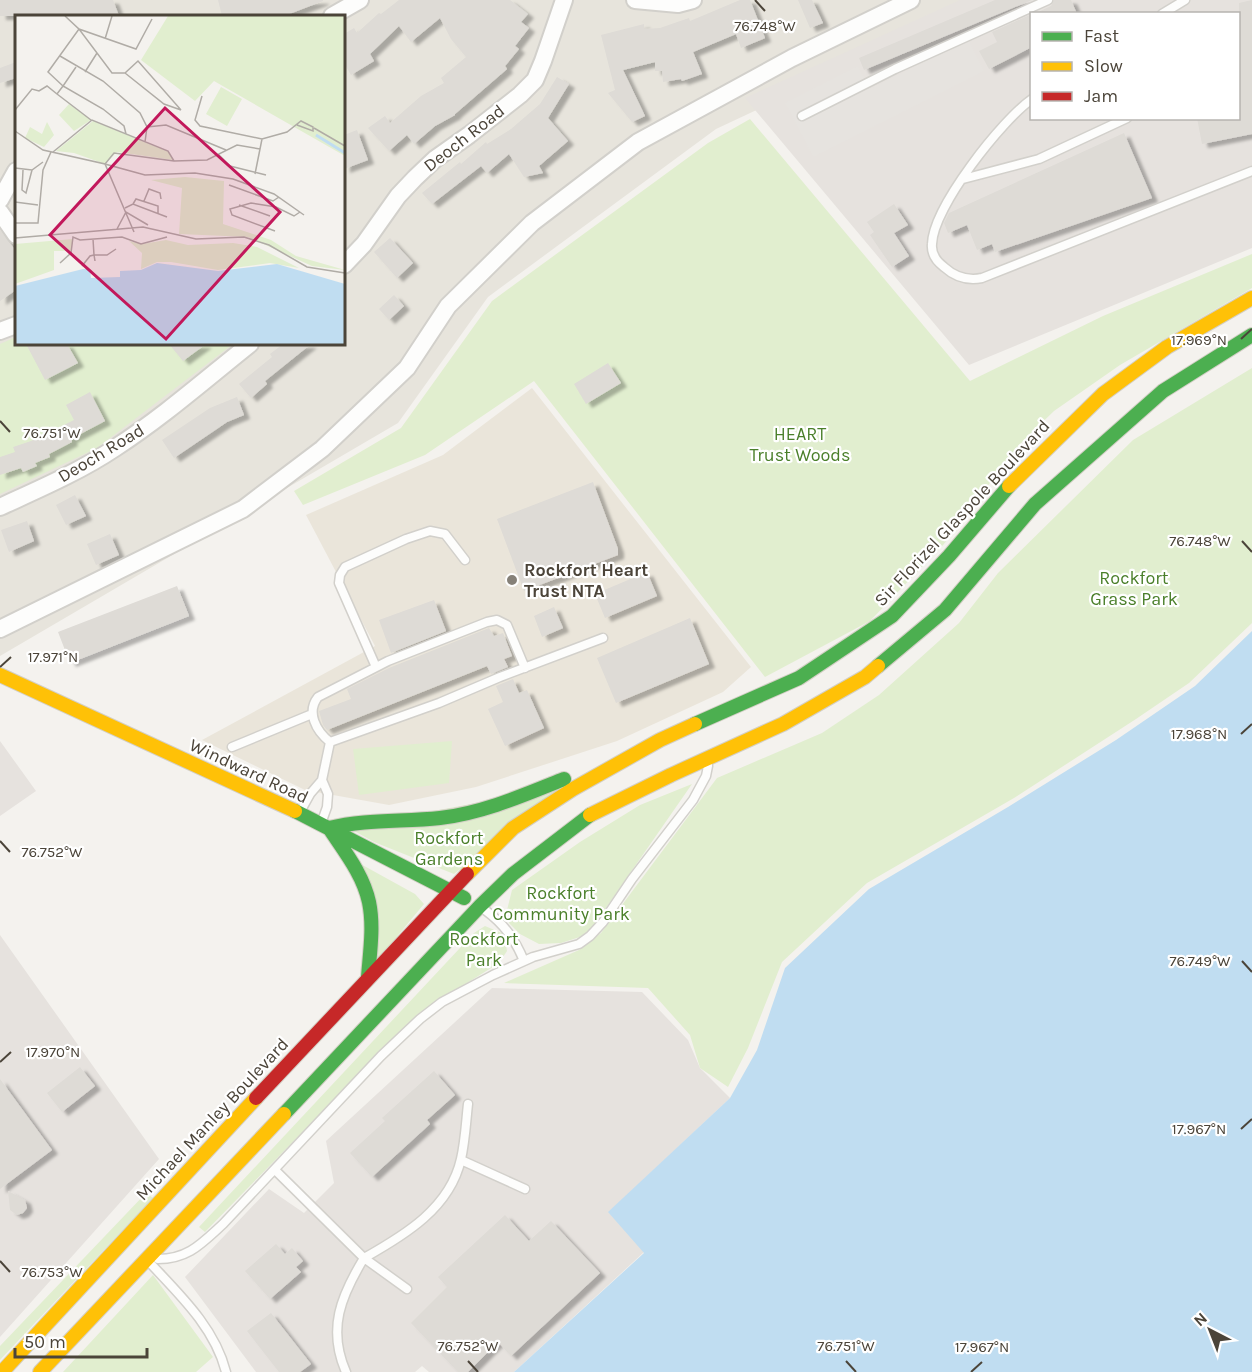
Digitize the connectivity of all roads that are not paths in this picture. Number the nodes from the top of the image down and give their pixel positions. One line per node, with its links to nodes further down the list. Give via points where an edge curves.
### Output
1 (360, 0): 9 (street)
2 (564, 0): 19 (street, Deoch Road, via 534,80 415,178)
3 (635, 0): 4 (street, via 678,4)
4 (693, 0)
5 (911, 0): 27 (street, via 792,58 638,142 532,223 448,306 407,368 321,449 243,508)
6 (1048, 0): 11 (lane)
7 (1185, 0): 8 (lane)
8 (1165, 12)
9 (334, 15)
10 (1030, 101): 15 (lane, via 995,134)
11 (802, 116)
12 (1123, 120): 15 (lane, via 1039,159)
13 (1252, 171): 15 (lane, via 971,280 941,265 933,256 932,244 942,209)
14 (15, 173): 16 (street)
15 (963, 179)
16 (0, 200)
17 (0, 212): 18 (street)
18 (15, 234)
19 (345, 264)
20 (1252, 298): 33 (main road, Sir Florizel Glaspole Boulevard, via 1167,347 1103,394 1017,476 892,616 798,678)
21 (15, 325): 22 (street)
22 (0, 331)
23 (1252, 335): 36 (main road, via 1163,391 1035,504 945,610 865,677 783,724)
24 (249, 345): 25 (street, Deoch Road, via 114,449)
25 (0, 507)
26 (465, 560): 29 (lane, via 445,534 430,531 345,567 339,583)
27 (0, 629)
28 (603, 638): 30 (lane)
29 (376, 668): 30 (lane, via 497,620 507,625); 32 (lane, via 318,697)
30 (525, 668): 34 (lane)
31 (0, 675): 38 (main road, Windward Road)
32 (312, 714): 34 (lane, via 320,732); 35 (lane)
33 (660, 740): 39 (main road, via 494,805 442,818); 40 (main road, Sir Florizel Glaspole Boulevard, via 513,828)
34 (330, 742): 37 (lane)
35 (232, 747)
36 (710, 757): 41 (main road, via 593,813 520,868); 42 (lane, via 706,776 693,800 603,922 579,944)
37 (322, 780): 38 (lane); 39 (lane, via 328,794)
38 (299, 813): 39 (main road, Windward Road)
39 (325, 826): 40 (main road, Windward Road); 43 (main road, via 363,883 369,903)
40 (449, 891): 41 (main road, Windward Road); 43 (main road, Michael Manley Boulevard)
41 (480, 906): 42 (lane, via 508,930); 49 (main road)
42 (524, 961): 46 (lane, via 442,1002 420,1019)
43 (368, 977): 51 (main road, Michael Manley Boulevard)
44 (468, 1104): 45 (lane)
45 (461, 1160): 47 (lane); 48 (lane, via 449,1188 422,1221)
46 (275, 1170): 48 (lane); 49 (lane, via 191,1251 174,1259)
47 (525, 1189)
48 (364, 1258): 50 (lane); 54 (lane, via 347,1287 336,1338)
49 (147, 1259): 52 (main road); 53 (lane, via 215,1342)
50 (407, 1289)
51 (2, 1372)
52 (40, 1372)
53 (226, 1372)
54 (346, 1372)

